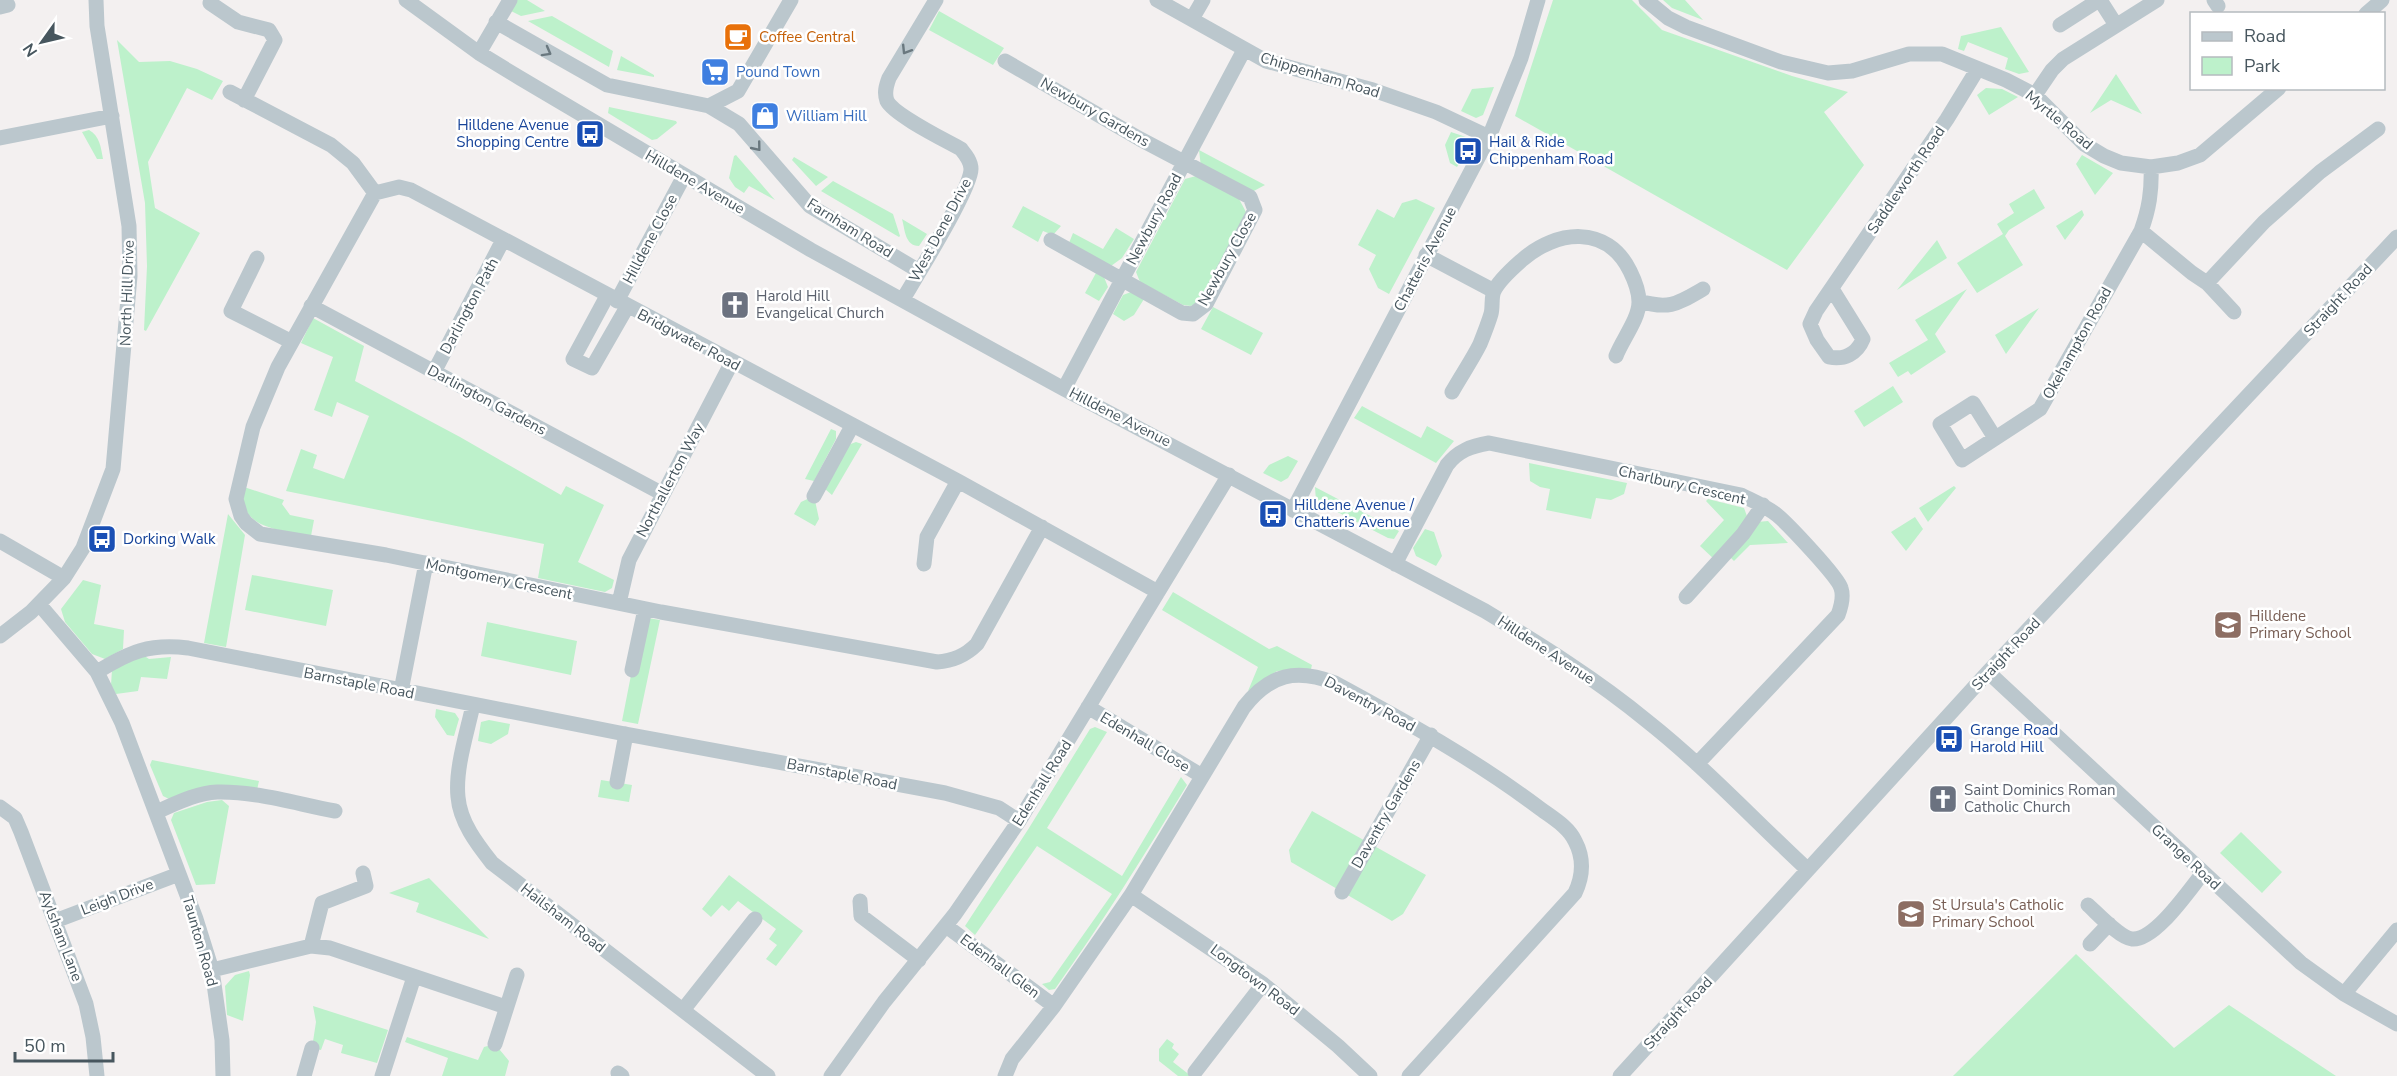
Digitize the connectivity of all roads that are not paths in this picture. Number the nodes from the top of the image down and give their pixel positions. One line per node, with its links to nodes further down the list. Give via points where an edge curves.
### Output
1 (96, 0): 29 (street, North Hill Drive)
2 (406, 0): 20 (street, Hilldene Avenue)
3 (510, 0): 16 (street)
4 (791, 0): 24 (street)
5 (936, 0): 44 (street, West Dene Drive, one-way to 44, via 889,78 887,100 891,107 961,148 971,168 964,192)
6 (1157, 0): 15 (street, Chippenham Road)
7 (1203, 0): 15 (street)
8 (1538, 0): 32 (street, Chatteris Avenue, via 1521,58)
9 (1646, 0): 22 (street, Myrtle Road, via 1686,27 1782,62 1828,73 1852,71 1909,54 1942,54)
10 (2100, 0): 17 (street); 18 (street)
11 (2157, 0): 18 (street)
12 (2382, 0): 14 (street)
13 (210, 3): 27 (street, via 238,22 269,30 275,40)
14 (2368, 12)
15 (1192, 20): 19 (street, Chippenham Road)
16 (496, 22): 20 (street); 28 (street, Farnham Road, one-way to 28, via 607,85)
17 (2060, 25)
18 (2116, 25): 26 (street, via 2063,59)
19 (1244, 50): 32 (street, Chippenham Road, via 1266,61 1436,112); 34 (street, Newbury Road)
20 (479, 52): 36 (street, Hilldene Avenue)
21 (1005, 61): 34 (street, Newbury Gardens)
22 (1977, 70): 26 (street, Myrtle Road); 47 (street, Saddleworth Road)
23 (2277, 90): 35 (street, Myrtle Road, via 2200,155)
24 (738, 91): 28 (street); 30 (street)
25 (230, 92): 27 (street)
26 (2035, 95): 35 (street, Myrtle Road, via 2084,144 2121,163)
27 (244, 100): 37 (street, via 331,145 352,163)
28 (709, 106): 30 (street, Farnham Road)
29 (112, 116): 33 (street); 74 (street, North Hill Drive, via 129,226 130,276 113,469 83,548)
30 (739, 124): 44 (street, Farnham Road, one-way to 44, via 810,206)
31 (2378, 129): 46 (street, via 2320,172 2264,222)
32 (1489, 137): 42 (street, Chatteris Avenue)
33 (0, 138)
34 (1185, 163): 45 (street, Newbury Road); 45 (street, Newbury Close, via 1250,197 1255,210 1206,304 1193,314 1182,313)
35 (2151, 167): 38 (street, via 2152,190)
36 (684, 176): 50 (street, Hilldene Avenue); 51 (street, Hilldene Close)
37 (375, 193): 40 (street, Bridgwater Road, via 399,187 411,190); 53 (street, Montgomery Crescent)
38 (2141, 231): 46 (street); 62 (street, Okehampton Road, via 2040,409)
39 (2397, 237): 83 (street, Straight Road)
40 (503, 240): 51 (street, Bridgwater Road); 58 (street, Darlington Path)
41 (1051, 240): 45 (street, Newbury Close)
42 (1426, 255): 49 (street); 68 (street, Chatteris Avenue)
43 (257, 258): 55 (street, via 231,311)
44 (919, 271): 50 (street, West Dene Drive)
45 (1122, 280): 59 (street, Newbury Road)
46 (2207, 283): 54 (street)
47 (1832, 288)
48 (1703, 289): 52 (street, via 1675,305)
49 (1494, 291): 52 (street, via 1531,252 1556,238 1576,236 1598,241 1617,253 1632,275); 60 (street, via 1479,345)
50 (903, 299): 59 (street, Hilldene Avenue)
51 (617, 301): 57 (street, Bridgwater Road)
52 (1639, 302): 56 (street)
53 (311, 306): 55 (street, Montgomery Crescent); 58 (street, Darlington Gardens)
54 (2235, 312)
55 (292, 342): 71 (street, Montgomery Crescent, via 253,427 236,490 241,516 260,534)
56 (1616, 356)
57 (732, 362): 61 (street, Bridgwater Road); 65 (street, Northallerton Way)
58 (434, 372): 65 (street, Darlington Gardens)
59 (1065, 389): 63 (street, Hilldene Avenue)
60 (1452, 392)
61 (852, 426): 64 (street, Bridgwater Road); 66 (street)
62 (1995, 438)
63 (1229, 475): 68 (street, Hilldene Avenue); 75 (street, Edenhall Road)
64 (958, 482): 69 (street, Bridgwater Road); 72 (street, via 927,537)
65 (663, 494): 77 (street, Northallerton Way, via 629,560)
66 (814, 496)
67 (1763, 505): 73 (street, Charlbury Crescent, via 1741,495 1489,443 1464,450 1447,465); 76 (street, via 1743,534); 89 (street, Charlbury Crescent, via 1777,515 1841,587 1838,615)
68 (1293, 510): 73 (street, Hilldene Avenue)
69 (1042, 527): 75 (street, Bridgwater Road); 79 (street, Montgomery Crescent, via 981,638 971,650 952,661 927,661)
70 (0, 541): 74 (street)
71 (426, 564): 77 (street, Montgomery Crescent); 84 (street)
72 (924, 564)
73 (1395, 564): 89 (street, Hilldene Avenue, via 1541,644 1648,721)
74 (64, 578): 78 (street, North Hill Drive)
75 (1158, 592): 86 (street, Edenhall Road)
76 (1686, 597)
77 (619, 603): 79 (street, Montgomery Crescent)
78 (39, 604): 80 (street, North Hill Drive); 82 (street, Taunton Road)
79 (645, 609): 81 (street)
80 (0, 636)
81 (632, 670)
82 (97, 672): 84 (street, Barnstaple Road, via 122,656 165,645); 94 (street, Taunton Road, via 122,723)
83 (1989, 672): 96 (street, Straight Road); 98 (street, Grange Road)
84 (401, 691): 85 (street, Barnstaple Road)
85 (473, 705): 87 (street, Barnstaple Road); 119 (street, Hailsham Road, via 458,797 481,850 492,863)
86 (1088, 707): 90 (street, Edenhall Close); 95 (street, Edenhall Road)
87 (626, 734): 91 (street); 95 (street, Barnstaple Road, via 945,793 999,808)
88 (1431, 735): 90 (street, Daventry Road, via 1335,683 1320,677 1291,675 1257,691); 100 (street, Daventry Gardens); 132 (street, Daventry Road, via 1567,829 1579,849 1582,866 1575,893)
89 (1697, 764): 96 (street, Hilldene Avenue)
90 (1202, 776): 101 (street, Daventry Road)
91 (617, 782)
92 (0, 807): 105 (street, Aylsham Lane, via 15,818)
93 (335, 810): 94 (street, via 217,792 192,797)
94 (156, 812): 99 (street, Taunton Road)
95 (1019, 821): 107 (street, Edenhall Road)
96 (1807, 869): 133 (street, Straight Road)
97 (363, 873): 110 (street, via 366,886 322,903)
98 (2203, 873): 106 (street, via 2157,928 2144,937 2132,939); 116 (street, Grange Road, via 2301,963)
99 (179, 874): 105 (street, Leigh Drive); 112 (street, Taunton Road)
100 (1342, 892)
101 (1131, 895): 115 (street, Longtown Road); 117 (street, Daventry Road)
102 (860, 901): 111 (street, via 861,916)
103 (2088, 905): 106 (street)
104 (755, 919): 119 (street)
105 (55, 921): 124 (street, Aylsham Lane, via 86,1004)
106 (2109, 924): 109 (street)
107 (946, 926): 111 (street, Edenhall Road); 117 (street, Edenhall Glen)
108 (2397, 930): 116 (street)
109 (2090, 944)
110 (311, 946): 112 (street); 114 (street, via 330,948)
111 (919, 960): 129 (street, Edenhall Road)
112 (212, 970): 125 (street, Taunton Road)
113 (517, 975): 118 (street)
114 (414, 977): 118 (street); 127 (street)
115 (1263, 984): 123 (street); 131 (street, Longtown Road)
116 (2344, 994): 120 (street, Grange Road)
117 (1054, 1006): 130 (street, Daventry Road, via 1012,1059)
118 (506, 1007): 121 (street)
119 (683, 1010): 128 (street, Hailsham Road)
120 (2397, 1024)
121 (495, 1044)
122 (312, 1048): 126 (street)
123 (1195, 1072)
124 (97, 1076)
125 (223, 1076)
126 (304, 1076)
127 (382, 1076)
128 (768, 1076)
129 (831, 1076)
130 (1005, 1076)
131 (1370, 1076)
132 (1409, 1076)
133 (1620, 1076)

